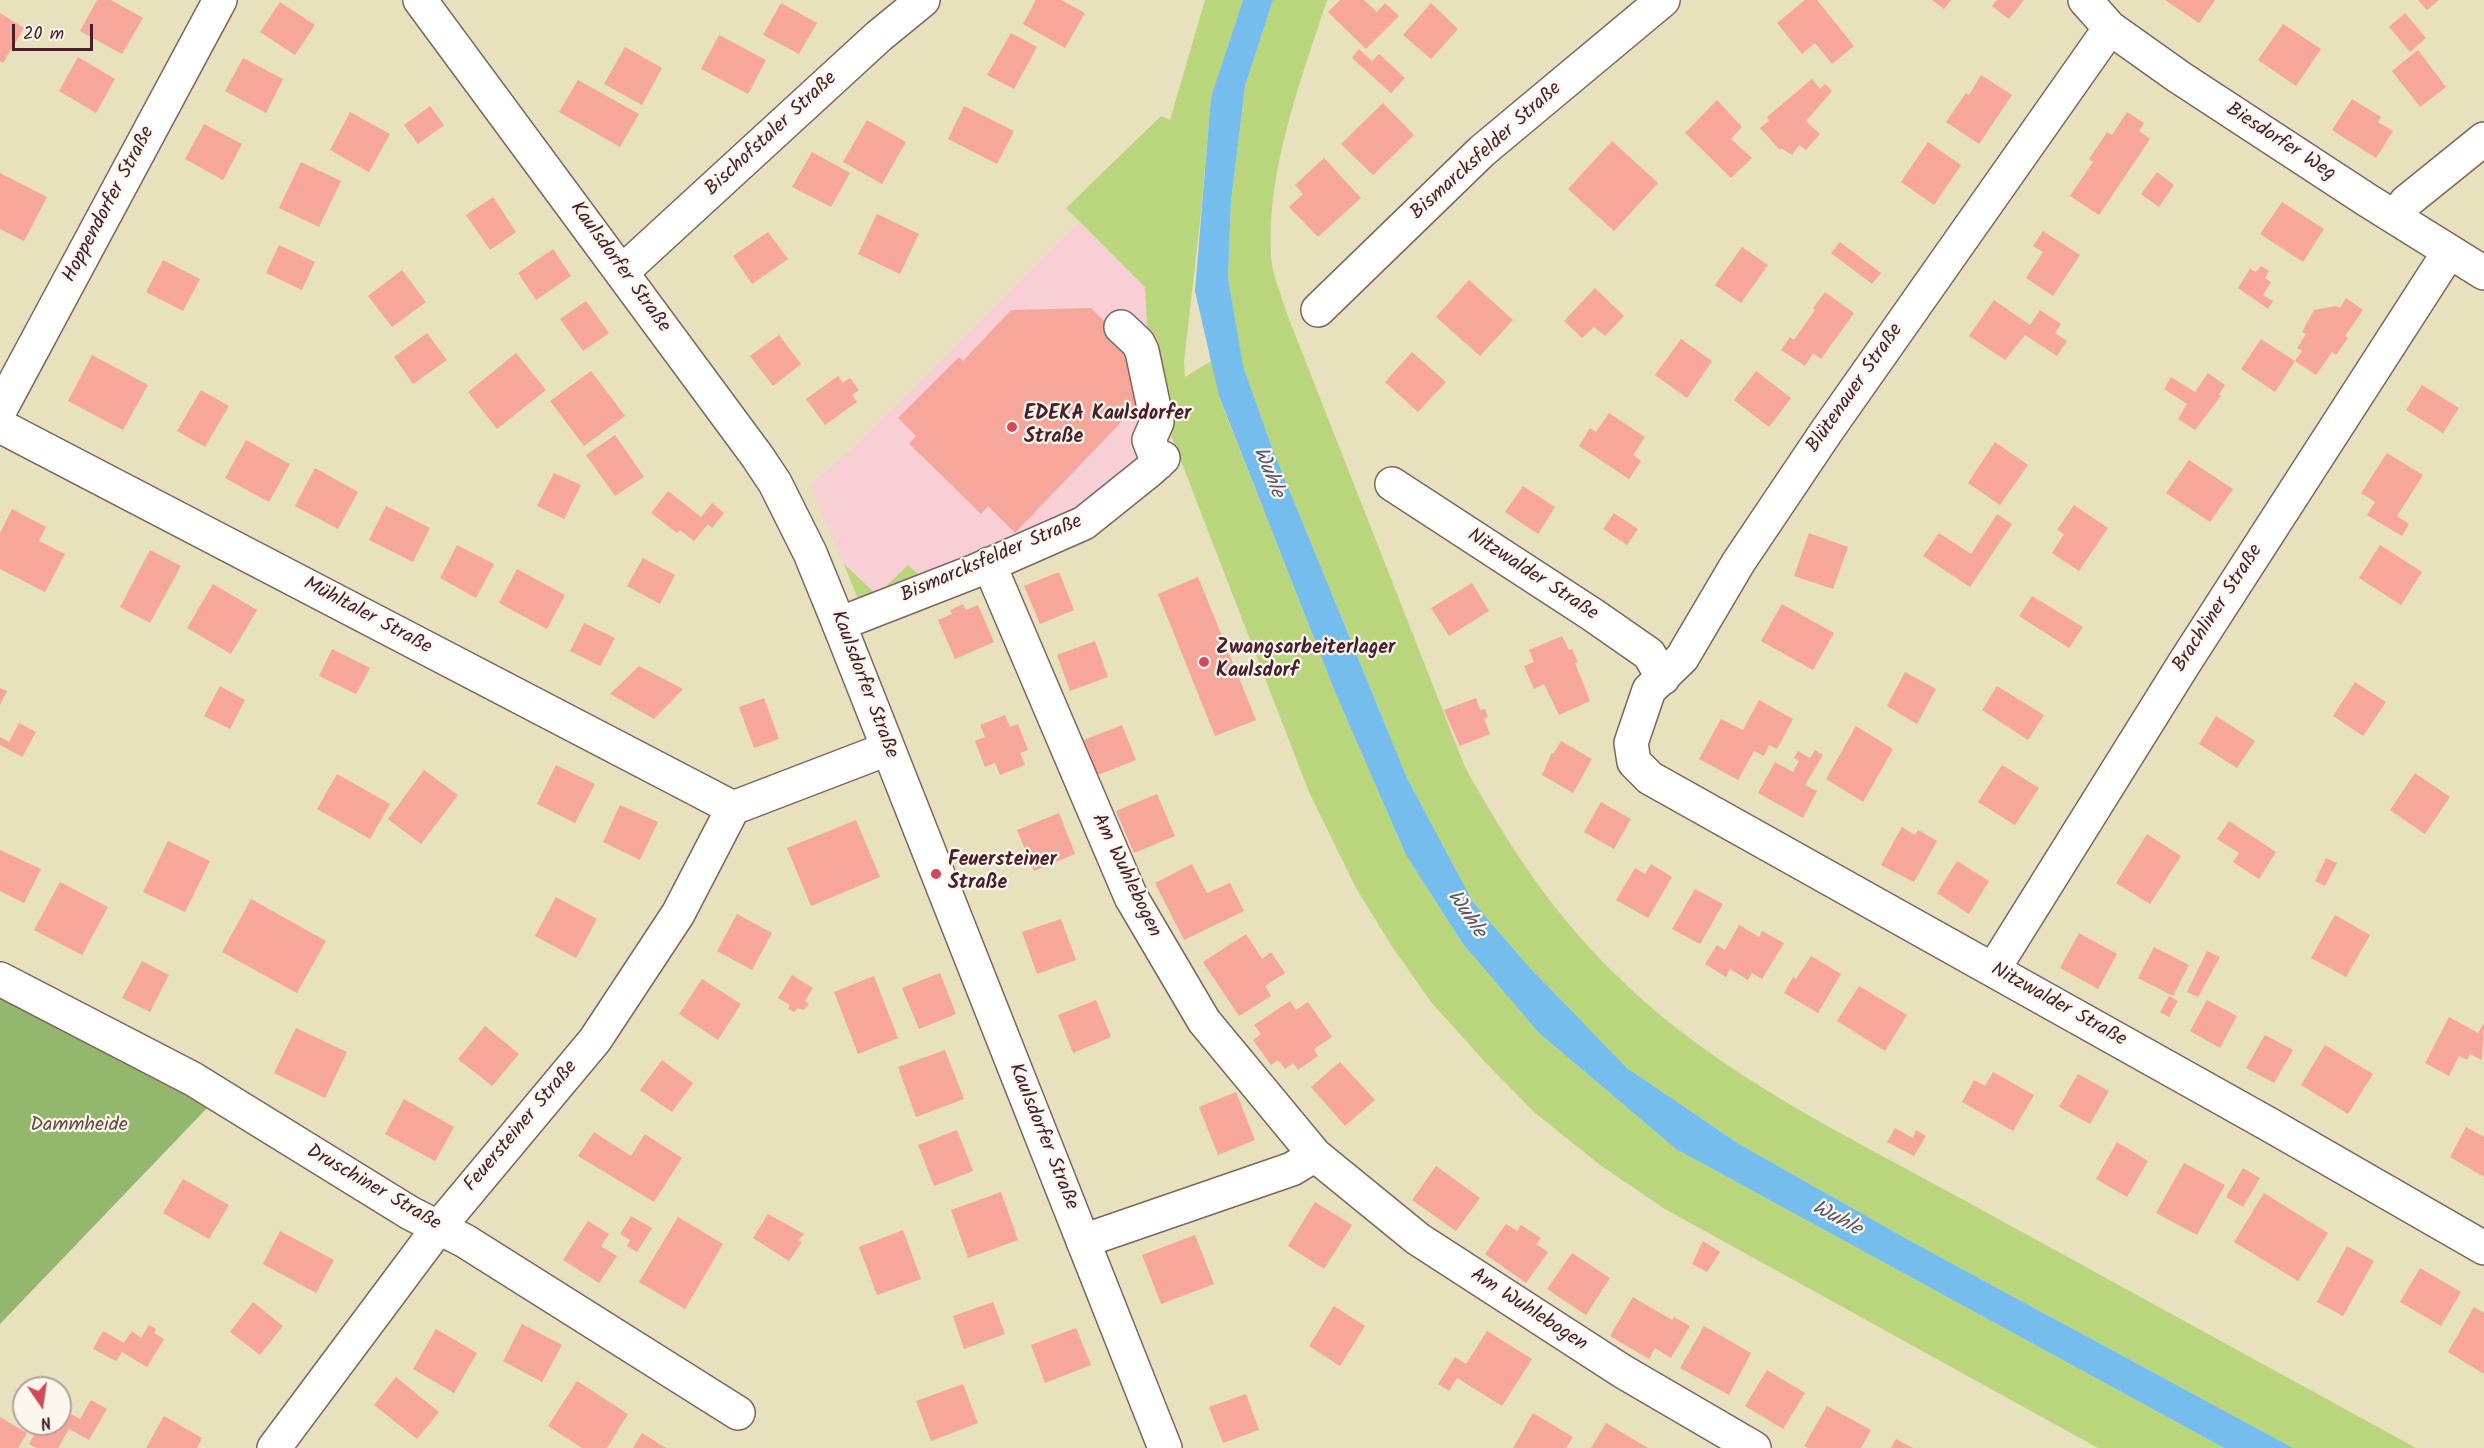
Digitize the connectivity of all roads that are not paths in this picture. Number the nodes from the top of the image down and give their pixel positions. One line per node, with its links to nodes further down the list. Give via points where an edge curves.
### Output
1 (220, 0): 14 (street, Hoppendorfer Straße)
2 (420, 0): 10 (street, Kaulsdorfer Straße)
3 (923, 0): 10 (street, Bischofstaler Straße)
4 (1663, 0): 12 (street, Bismarcksfelder Straße, via 1482,151)
5 (2085, 0): 6 (street, Biesdorfer Weg)
6 (2110, 28): 8 (street, Biesdorfer Weg); 19 (street, Blütenauer Straße, via 1815,448 1738,563 1682,658)
7 (2484, 140): 8 (street, via 2406,202)
8 (2396, 218): 9 (street, Biesdorfer Weg)
9 (2448, 252): 11 (street, Biesdorfer Weg); 23 (street, Brachliner Straße, via 2176,676)
10 (622, 272): 18 (street, Kaulsdorfer Straße, via 775,483)
11 (2484, 273)
12 (1318, 310)
13 (1121, 327): 17 (street, Bismarcksfelder Straße, via 1142,351 1157,422 1149,440 1160,460 1084,523)
14 (0, 410)
15 (0, 426): 22 (street, Mühltaler Straße)
16 (1392, 484): 19 (street, Nitzwalder Straße, via 1649,654)
17 (989, 564): 18 (street, Bismarcksfelder Straße); 25 (street, Am Wuhlebogen, via 1131,897 1204,1021)
18 (839, 624): 20 (street, Kaulsdorfer Straße)
19 (1663, 678): 21 (street, Blütenauer Straße, via 1649,690 1636,724 1631,743)
20 (887, 749): 22 (street); 27 (street, Kaulsdorfer Straße)
21 (1634, 762): 23 (street, Nitzwalder Straße, via 1650,778)
22 (733, 808): 26 (street, Feuersteiner Straße, via 678,914 595,1040)
23 (1994, 970): 28 (street, Nitzwalder Straße)
24 (0, 979): 26 (street, Druschiner Straße, via 193,1079)
25 (1315, 1155): 27 (street, via 1292,1169); 32 (street, Am Wuhlebogen, via 1418,1239 1622,1371)
26 (439, 1227): 29 (street, Druschiner Straße); 30 (street, Feuersteiner Straße)
27 (1083, 1241): 31 (street, Kaulsdorfer Straße)
28 (2484, 1248)
29 (738, 1413)
30 (274, 1448)
31 (1165, 1448)
32 (1754, 1448)

